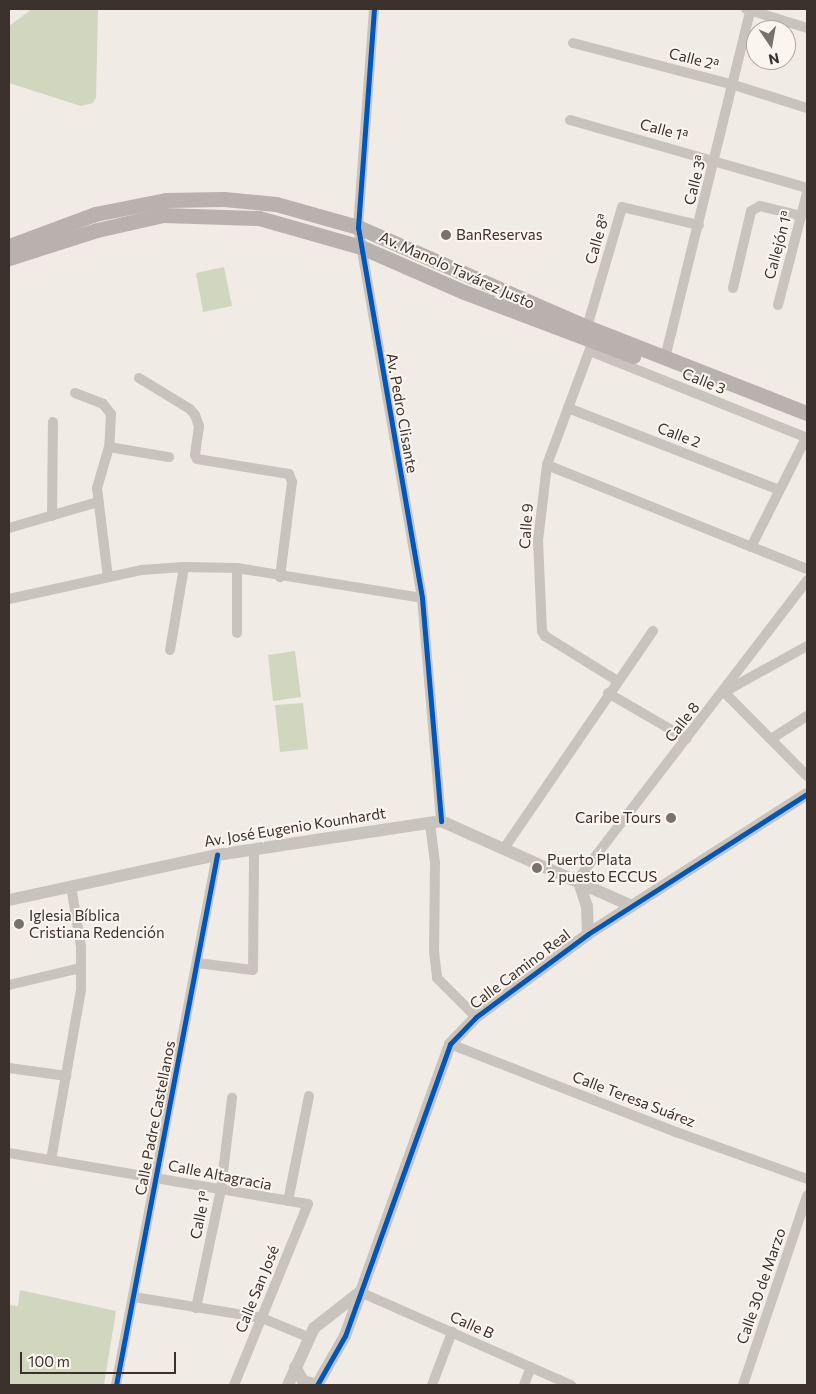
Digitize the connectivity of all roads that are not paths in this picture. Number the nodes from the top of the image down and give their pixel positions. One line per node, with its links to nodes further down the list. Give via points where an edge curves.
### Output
1 (374, 9): 13 (street, Av. Pedro Clisante)
2 (749, 9): 3 (street); 5 (street, Calle 3ª)
3 (807, 28)
4 (573, 43): 5 (street, Calle 2ª)
5 (734, 84): 6 (street, Calle 2ª); 8 (street, Calle 3ª)
6 (807, 108)
7 (570, 120): 8 (street, Calle 1ª)
8 (716, 160): 9 (street, Calle 1ª); 12 (street, Calle 3ª)
9 (807, 188)
10 (807, 194): 11 (street, Callejón 1ª)
11 (801, 216): 17 (street, via 760,206 751,211); 18 (street, Callejón 1ª)
12 (699, 225): 19 (street, Calle 8ª, via 622,207); 21 (street, Calle 3ª)
13 (358, 227): 14 (main road, Av. Manolo Tavárez Justo, via 276,204 166,200 95,214); 15 (street, Av. Pedro Clisante); 19 (main road, Av. Manolo Tavárez Justo)
14 (9, 246)
15 (361, 247): 16 (main road, Av. Manolo Tavárez Justo, via 259,218 163,215 97,230); 20 (main road, Av. Manolo Tavárez Justo); 42 (street, Av. Pedro Clisante)
16 (9, 258)
17 (733, 288)
18 (778, 304)
19 (587, 327): 21 (main road, Av. Manolo Tavárez Justo)
20 (591, 346): 24 (street, Calle 9); 27 (main road, Av. Manolo Tavárez Justo)
21 (665, 358): 25 (main road, Av. Manolo Tavárez Justo)
22 (140, 378): 40 (street, via 190,408 195,415 199,426 194,455 197,460 289,474 292,482)
23 (76, 393): 28 (street, via 103,404 111,414)
24 (568, 408): 30 (street, Calle 9); 31 (street, Calle 2)
25 (807, 413)
26 (53, 422): 33 (street)
27 (807, 433): 31 (street)
28 (109, 447): 29 (street); 32 (street, via 97,488)
29 (169, 457)
30 (547, 465): 35 (street); 48 (street, Calle 9, via 538,540 542,631 545,636)
31 (779, 490): 35 (street)
32 (98, 502): 33 (street); 39 (street)
33 (52, 516): 34 (street)
34 (9, 528)
35 (751, 547): 38 (street)
36 (184, 567): 37 (street); 39 (street); 47 (street)
37 (238, 568): 40 (street); 45 (street)
38 (807, 569)
39 (108, 577): 43 (street)
40 (280, 577): 42 (street)
41 (807, 581): 49 (street, Calle 8)
42 (422, 598): 56 (street, Av. Pedro Clisante)
43 (9, 599)
44 (653, 631): 48 (street)
45 (237, 633)
46 (807, 646): 49 (street)
47 (170, 650)
48 (616, 680): 50 (street)
49 (724, 692): 52 (street, Calle 8); 53 (street)
50 (608, 693): 52 (street); 57 (street)
51 (807, 716): 53 (street)
52 (687, 739): 60 (street, Calle 8)
53 (771, 739): 54 (street)
54 (807, 776)
55 (807, 794): 63 (street, Calle Camino Real)
56 (436, 822): 57 (street); 58 (street, Av. José Eugenio Kounhardt); 68 (street, Av. Pedro Clisante, via 434,952 437,978)
57 (505, 847): 60 (street)
58 (254, 850): 59 (street, Av. José Eugenio Kounhardt); 65 (street, via 253,970)
59 (217, 856): 61 (street, Av. José Eugenio Kounhardt); 65 (street, Calle Padre Castellanos)
60 (578, 880): 63 (street); 64 (street, via 587,906)
61 (71, 886): 62 (street, Av. José Eugenio Kounhardt); 66 (street)
62 (9, 900)
63 (632, 906): 64 (street, Calle Camino Real)
64 (588, 934): 68 (street, Calle Camino Real)
65 (197, 963): 76 (street, Calle Padre Castellanos)
66 (81, 968): 67 (street); 71 (street, via 81,990)
67 (9, 985)
68 (476, 1017): 69 (street, Calle Camino Real)
69 (450, 1044): 77 (street, Calle Teresa Suárez); 82 (street, Calle Camino Real)
70 (9, 1068): 71 (street)
71 (66, 1076): 75 (street)
72 (309, 1096): 80 (street)
73 (232, 1098): 78 (street, Calle 1ª)
74 (9, 1153): 75 (street, Calle Altagracia)
75 (51, 1160): 76 (street, Calle Altagracia)
76 (156, 1176): 78 (street, Calle Altagracia); 83 (street, Calle Padre Castellanos)
77 (807, 1179)
78 (221, 1189): 80 (street, Calle Altagracia); 84 (street, Calle 1ª)
79 (807, 1196): 97 (street, Calle 30 de Marzo)
80 (288, 1201): 81 (street, Calle Altagracia)
81 (308, 1204): 85 (street, Calle San José)
82 (360, 1292): 86 (street, Calle B); 87 (street, via 328,1315); 93 (street, Calle Camino Real, via 345,1336)
83 (134, 1297): 84 (street); 90 (street, Calle Padre Castellanos)
84 (196, 1308): 85 (street)
85 (262, 1318): 87 (street); 91 (street, Calle San José)
86 (452, 1332): 89 (street, Calle B); 94 (street)
87 (308, 1337): 88 (street)
88 (295, 1367): 92 (street); 93 (street, via 303,1381)
89 (531, 1367): 95 (street); 96 (street, Calle B)
90 (116, 1385)
91 (234, 1385)
92 (288, 1385)
93 (317, 1385)
94 (432, 1385)
95 (524, 1385)
96 (571, 1385)
97 (743, 1385)

